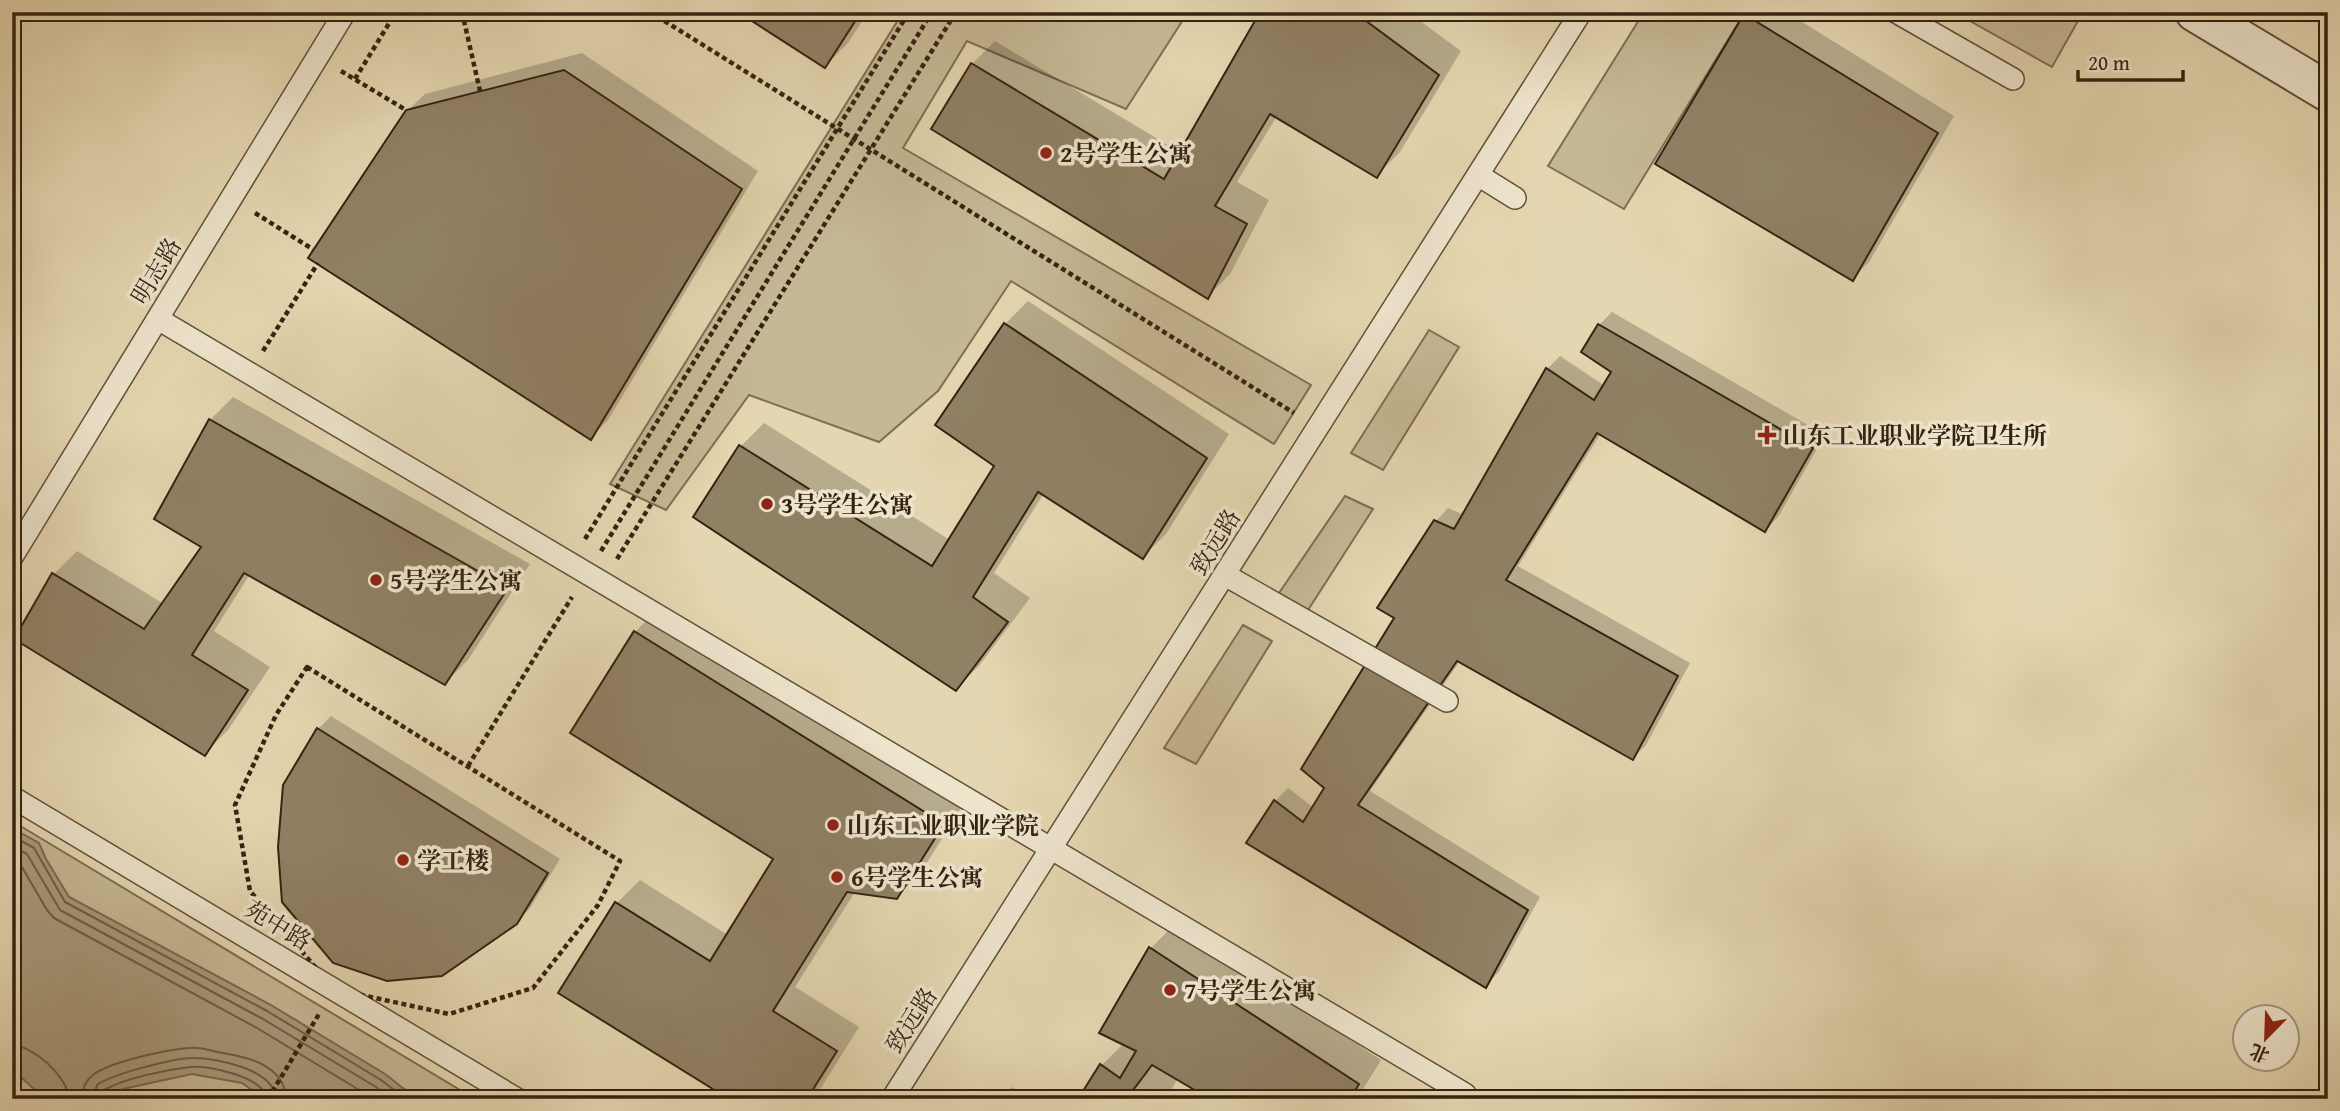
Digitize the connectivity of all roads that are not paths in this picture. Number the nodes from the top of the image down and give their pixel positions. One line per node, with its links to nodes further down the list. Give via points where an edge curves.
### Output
1 (345, 12): 9 (lane, 明志路)
2 (1581, 12): 7 (lane, 致远路)
3 (1896, 12): 5 (lane)
4 (2194, 12): 6 (street)
5 (2013, 79)
6 (2328, 92)
7 (1478, 175): 8 (lane); 11 (lane, 致远路)
8 (1515, 198)
9 (158, 319): 10 (lane, 明志路); 14 (lane)
10 (12, 556)
11 (1225, 575): 12 (lane); 14 (lane, 致远路)
12 (1447, 702)
13 (12, 797): 16 (lane, 苑中路, via 330,995)
14 (1053, 848): 15 (lane); 17 (lane, 致远路)
15 (1465, 1094)
16 (517, 1099)
17 (892, 1099)

